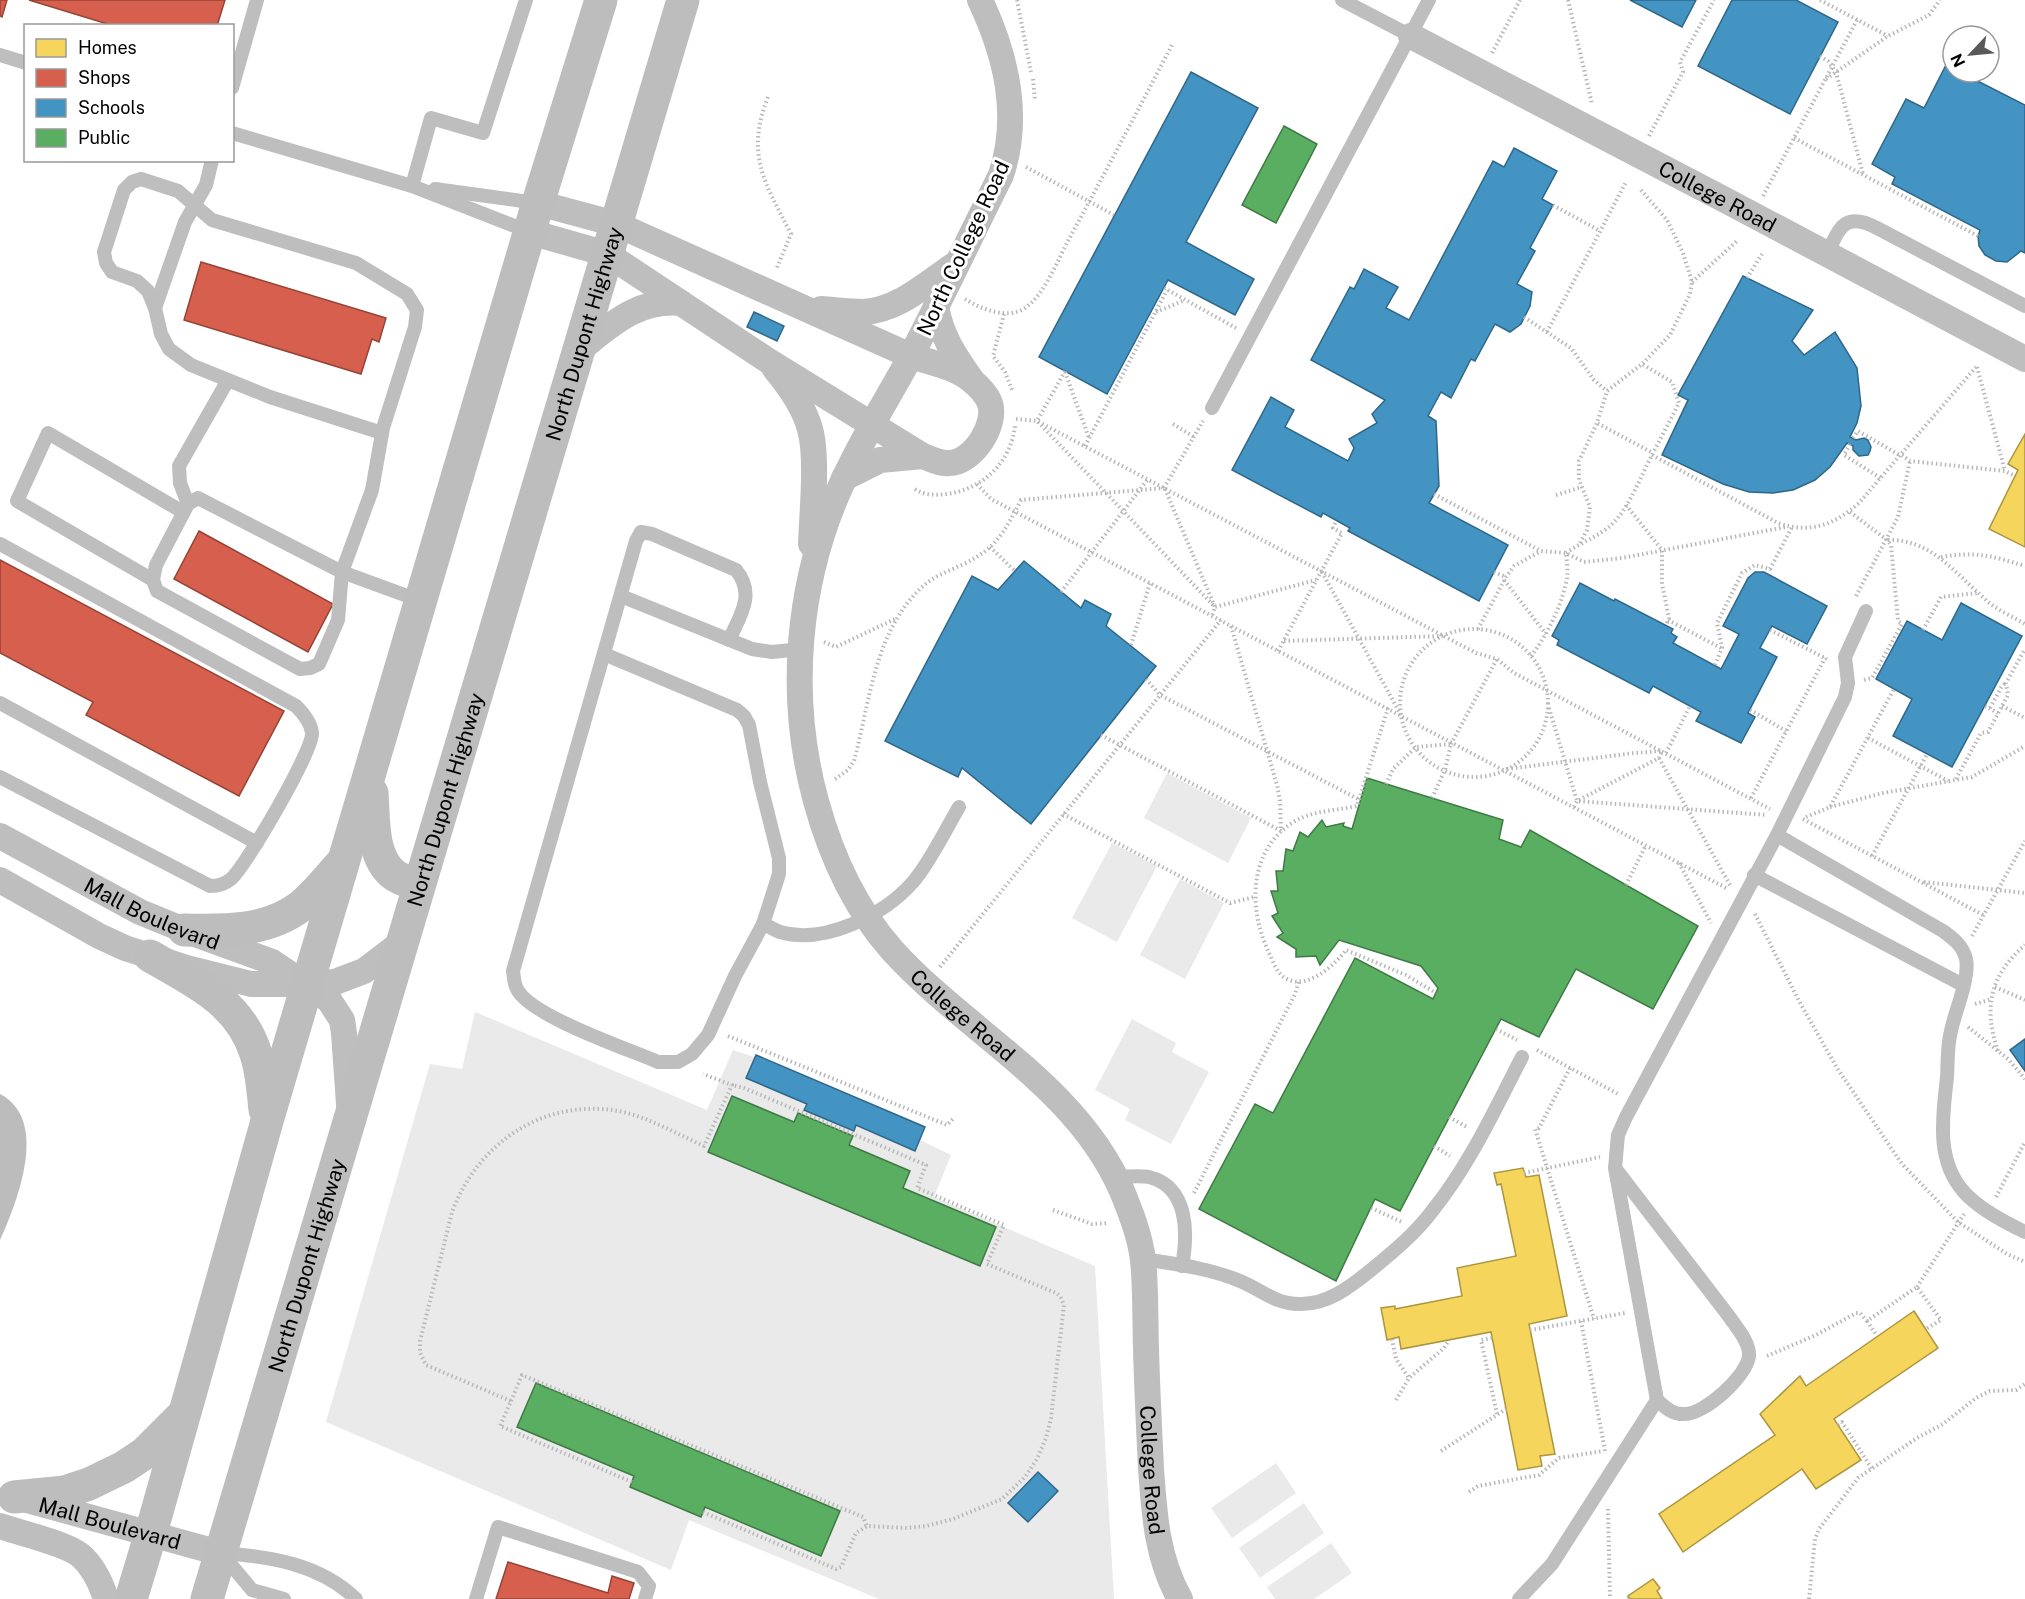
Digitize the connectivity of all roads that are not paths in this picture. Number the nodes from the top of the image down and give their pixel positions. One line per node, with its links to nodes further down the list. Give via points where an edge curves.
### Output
1 (257, 0): 11 (lane)
2 (526, 0): 14 (lane, via 483,133 431,118)
3 (601, 0): 16 (highway)
4 (683, 0): 17 (highway, North Dupont Highway)
5 (980, 0): 19 (street, North College Road, via 1006,68 1009,138 1001,175)
6 (1342, 0): 8 (lane)
7 (1429, 0): 8 (lane)
8 (1411, 36): 18 (street, College Road); 31 (lane)
9 (0, 55): 10 (lane)
10 (24, 62)
11 (234, 81)
12 (234, 134): 14 (lane)
13 (212, 162): 15 (lane)
14 (412, 186): 16 (lane); 16 (lane)
15 (195, 204): 23 (lane); 23 (lane, via 178,191 141,179 124,190 104,252 106,263 112,272 137,281 148,291); 33 (lane, via 212,220 356,263 407,294 417,309 415,327)
16 (534, 217): 17 (street); 42 (highway)
17 (612, 239): 20 (street); 24 (street); 25 (highway, North Dupont Highway)
18 (1827, 255): 21 (lane, via 1840,229 1849,221 1859,220); 27 (street, College Road)
19 (957, 263): 22 (street, North College Road); 24 (street, via 886,307 865,312)
20 (681, 303): 25 (street, via 664,302 639,308 618,319); 28 (street)
21 (2025, 306)
22 (936, 307): 26 (street, North College Road); 29 (street, via 950,349)
23 (155, 308): 30 (lane, via 169,349 191,365)
24 (805, 308): 26 (street)
25 (578, 351): 57 (highway, North Dupont Highway)
26 (911, 356): 29 (street); 32 (street)
27 (2025, 359)
28 (767, 360): 32 (street); 39 (street, via 788,385 810,428)
29 (971, 379): 34 (street, via 990,401 986,433 979,446 952,464)
30 (228, 380): 33 (lane); 36 (lane, via 179,466)
31 (1212, 408)
32 (873, 423): 34 (street); 35 (street, College Road)
33 (382, 433): 38 (lane, via 372,490)
34 (923, 456): 35 (street, via 880,460)
35 (844, 478): 39 (street, College Road)
36 (186, 508): 38 (lane, via 198,498); 40 (lane, via 156,565); 40 (lane, via 48,433 17,501)
37 (0, 544): 53 (lane, via 296,706 304,714 312,733 311,744)
38 (342, 572): 40 (lane, via 338,620 319,664 300,669 157,591); 42 (lane)
39 (810, 577): 45 (street, College Road)
40 (153, 580)
41 (621, 596): 44 (lane); 44 (lane, via 636,541 641,532 652,534 736,570 744,579 747,591 742,612); 46 (lane)
42 (421, 601): 48 (highway)
43 (1866, 611): 51 (lane, via 1845,657 1845,697)
44 (729, 640): 45 (lane, via 772,652)
45 (812, 645): 58 (street, College Road, via 800,700 810,781 837,863)
46 (604, 654): 59 (lane, via 744,716 779,858 779,874); 59 (lane, via 513,971 516,988 526,1001 550,1017 658,1062 678,1062 693,1054 708,1035)
47 (0, 703): 53 (lane)
48 (370, 773): 54 (highway); 57 (highway, via 376,844 381,857 390,872)
49 (0, 777): 53 (lane, via 210,886 231,879)
50 (959, 807): 58 (lane, via 915,880 897,898)
51 (1777, 835): 55 (lane); 64 (lane, via 1956,941 1963,950 1966,967)
52 (0, 836): 60 (street, Mall Boulevard, via 120,901)
53 (257, 843)
54 (344, 862): 60 (highway, via 301,906 268,924 230,931); 63 (highway)
55 (1754, 875): 64 (lane); 68 (lane, via 1626,1117 1618,1135)
56 (0, 880): 62 (street, Mall Boulevard, via 99,936)
57 (419, 885): 61 (highway, North Dupont Highway)
58 (866, 918): 59 (lane, via 824,933 780,932); 69 (street, College Road, via 914,974 1051,1092 1085,1129)
59 (763, 924)
60 (184, 930): 63 (street, Mall Boulevard, via 272,962)
61 (402, 942): 63 (street, Mall Boulevard, via 364,971 335,982); 67 (highway, North Dupont Highway)
62 (150, 956): 63 (street, Mall Boulevard, via 251,984); 66 (highway, via 210,991 247,1030 257,1056)
63 (308, 984): 66 (highway); 67 (street, Mall Boulevard, via 329,1000 342,1020)
64 (1963, 986): 70 (lane, via 1950,1034 1942,1129 1945,1155 1953,1178 1964,1193)
65 (1525, 1051): 72 (lane, via 1455,1180 1432,1212 1401,1245 1338,1294 1317,1302 1281,1302 1241,1281)
66 (267, 1120): 74 (highway)
67 (349, 1120): 78 (highway, North Dupont Highway)
68 (1616, 1161): 73 (lane); 73 (lane, via 1728,1315 1745,1340 1749,1354 1737,1379 1700,1410 1687,1415 1669,1412)
69 (1116, 1177): 71 (street, College Road, via 1132,1215); 72 (lane, via 1149,1177 1161,1181 1175,1194 1184,1212 1187,1239)
70 (2025, 1232)
71 (1143, 1259): 72 (lane); 86 (street, College Road, via 1153,1496 1160,1548 1169,1580)
72 (1182, 1266)
73 (1657, 1400): 87 (lane, via 1552,1563)
74 (185, 1412): 75 (highway, via 145,1453 89,1484 65,1491); 77 (highway)
75 (7, 1495): 77 (street, Mall Boulevard)
76 (0, 1526): 79 (street, Mall Boulevard, via 78,1553 89,1564)
77 (151, 1533): 78 (street, Mall Boulevard); 80 (highway)
78 (220, 1553): 81 (highway, North Dupont Highway); 82 (lane, via 252,1590); 83 (lane, via 290,1563 319,1573)
79 (106, 1599)
80 (130, 1599)
81 (207, 1599)
82 (284, 1599)
83 (356, 1599)
84 (476, 1599): 85 (lane, via 498,1527 638,1572 649,1586)
85 (645, 1599)
86 (1180, 1599)
87 (1519, 1599)

